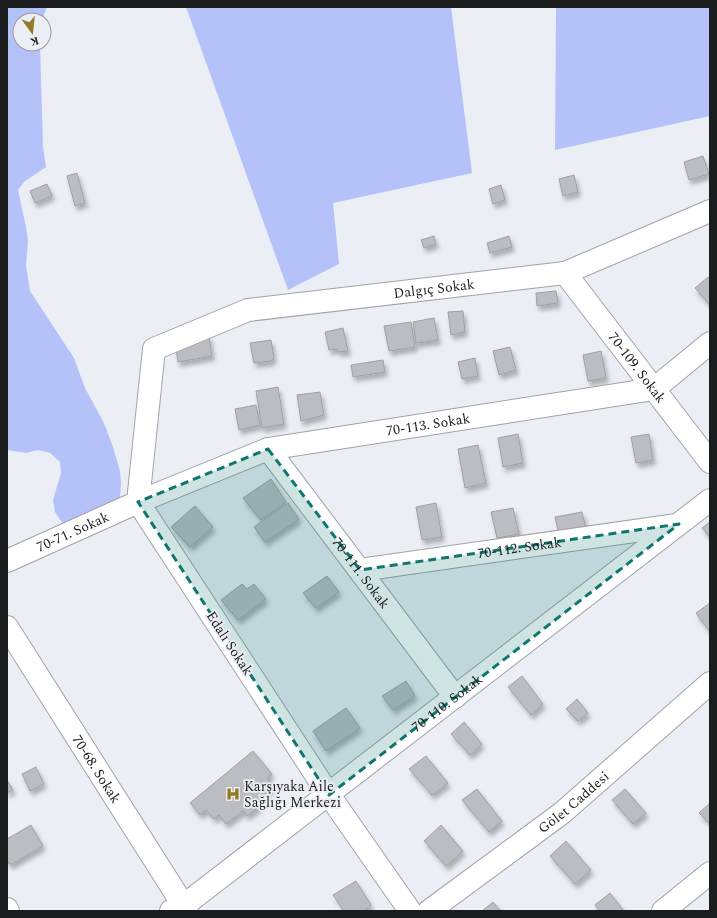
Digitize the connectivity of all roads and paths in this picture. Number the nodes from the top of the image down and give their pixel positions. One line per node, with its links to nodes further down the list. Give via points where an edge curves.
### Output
1 (710, 211): 2 (street, Dalgıç Sokak)
2 (565, 273): 4 (street, 70-109. Sokak); 8 (street, Dalgıç Sokak, via 248,310 154,349)
3 (710, 343): 4 (street)
4 (654, 389): 5 (street, 70-113. Sokak); 6 (street, 70-109. Sokak)
5 (268, 449): 8 (street, 70-113. Sokak); 11 (street, 70-111. Sokak)
6 (710, 462)
7 (710, 500): 9 (street, 70-110. Sokak)
8 (138, 502): 10 (street, 70-71. Sokak); 15 (street, Edalı Sokak)
9 (679, 524): 11 (street, 70-112. Sokak); 14 (street, 70-110. Sokak)
10 (7, 561)
11 (360, 570): 14 (street, 70-111. Sokak)
12 (7, 627): 17 (street, 70-68. Sokak)
13 (710, 682): 19 (street, Gölet Caddesi, via 562,812)
14 (455, 697): 15 (street, 70-110. Sokak)
15 (329, 795): 17 (street, 70-110. Sokak); 18 (street, Edalı Sokak)
16 (708, 878): 20 (street)
17 (180, 909)
18 (410, 911)
19 (429, 911)
20 (663, 911)

